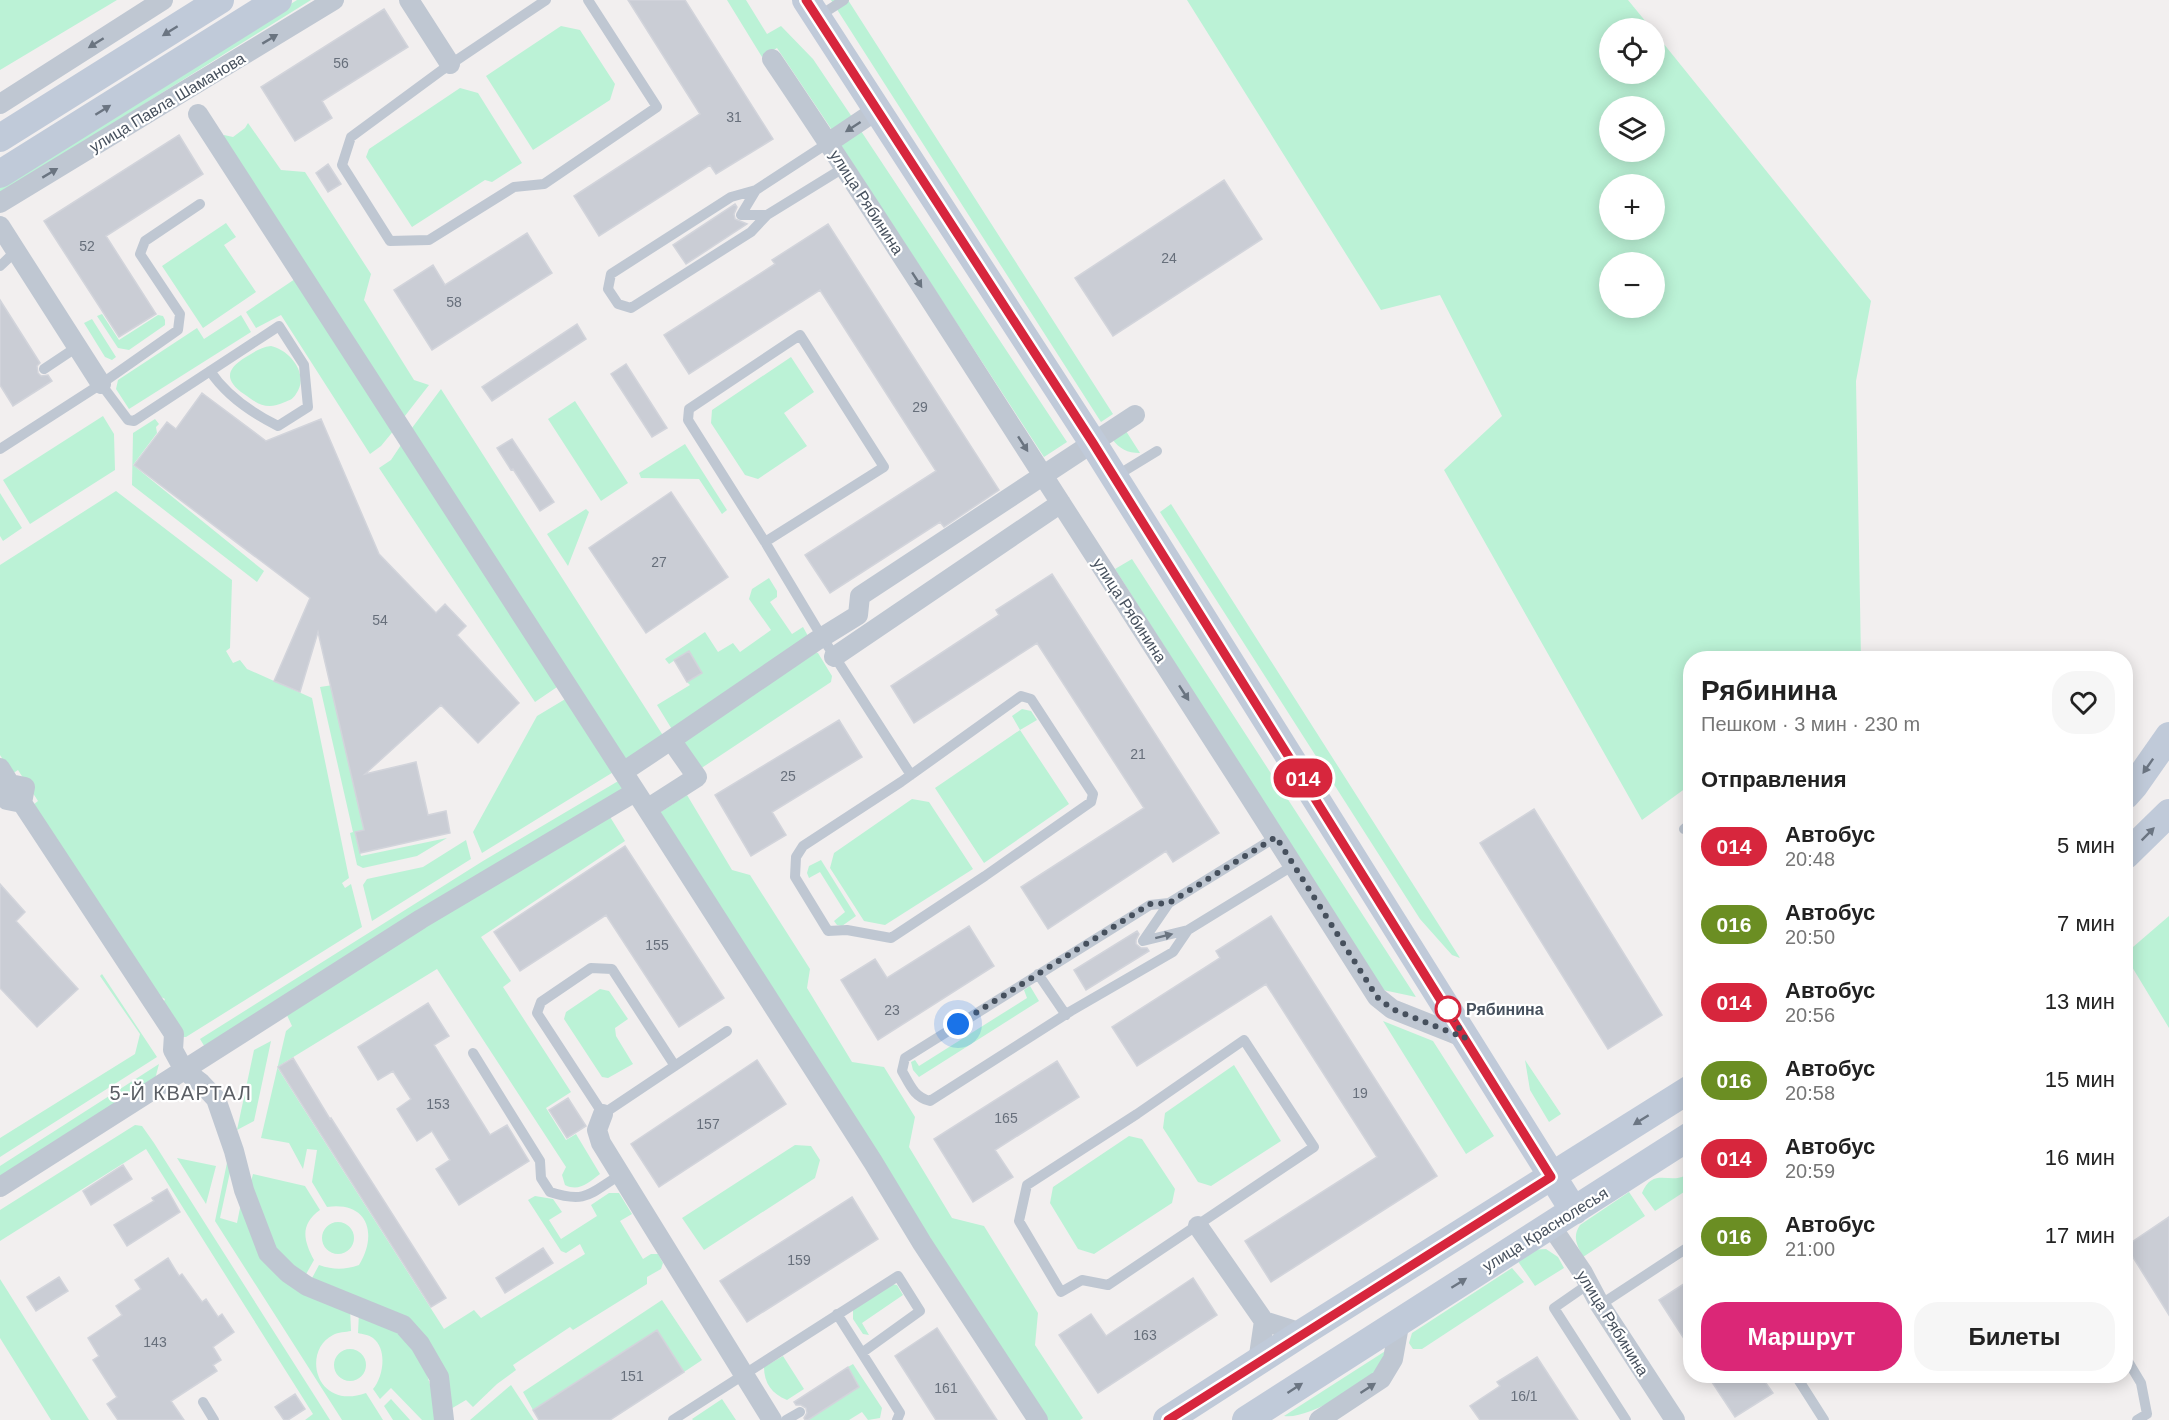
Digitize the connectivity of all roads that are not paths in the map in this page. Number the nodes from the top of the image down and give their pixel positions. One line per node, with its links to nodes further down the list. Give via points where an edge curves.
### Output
1 (163, 0): 12 (street, one-way to 12)
2 (220, 0): 15 (street, one-way to 15)
3 (278, 0): 18 (street, улица Павла Шаманова, one-way to 3)
4 (334, 0): 20 (street, улица Павла Шаманова, one-way to 4)
5 (408, 0): 11 (street)
6 (546, 0): 11 (lane)
7 (588, 0): 11 (lane, via 657,107 544,184 514,187 429,240 390,241 342,165 351,137)
8 (844, 0): 9 (lane)
9 (812, 9): 13 (street, улица Рябинина)
10 (772, 59): 16 (street, улица Рябинина)
11 (450, 64)
12 (0, 104)
13 (877, 110): 16 (street, улица Рябинина, one-way to 16); 31 (street, улица Рябинина)
14 (198, 114): 42 (street)
15 (0, 138)
16 (828, 142): 17 (street, улица Рябинина); 19 (lane)
17 (844, 167): 22 (lane); 34 (street, улица Рябинина, one-way to 34)
18 (0, 174)
19 (756, 190): 22 (lane, via 741,215); 22 (lane, via 731,197 611,274 608,289 618,304 631,308 751,231)
20 (0, 203)
21 (200, 204): 29 (lane, via 145,241 140,254 180,314 178,330)
22 (767, 215)
23 (0, 226): 24 (street)
24 (16, 251): 25 (lane); 26 (street)
25 (0, 266)
26 (77, 347): 27 (lane); 29 (street)
27 (44, 369)
28 (210, 371): 28 (lane, via 218,384 258,417 278,426 308,407 304,365 279,327); 29 (lane, via 134,421 128,420)
29 (101, 384): 32 (lane)
30 (1135, 415): 31 (street)
31 (1093, 443): 34 (street); 35 (street, улица Рябинина)
32 (0, 449)
33 (1157, 451): 35 (lane)
34 (1044, 476): 36 (street, улица Рябинина); 38 (street, via 860,596 858,615)
35 (1114, 478): 57 (street, улица Рябинина)
36 (1061, 503): 39 (street); 49 (street, улица Рябинина, one-way to 49)
37 (765, 542): 37 (lane, via 688,420 689,409 800,335 884,467); 38 (lane)
38 (822, 637): 39 (lane); 41 (street)
39 (834, 657): 43 (lane)
40 (2169, 736): 45 (street, one-way to 45)
41 (671, 740): 42 (street); 47 (street, via 697,777)
42 (623, 772): 46 (street)
43 (911, 775): 43 (lane, via 1021,696 1030,699 1093,794 1091,802 891,938 847,930 828,932 795,876 796,857 804,846)
44 (5, 776): 60 (street, via 25,787 22,803 174,1034 173,1050)
45 (2133, 787)
46 (635, 792): 47 (street); 60 (street, via 445,904)
47 (647, 809): 89 (street)
48 (2169, 813): 50 (street, one-way to 48)
49 (1276, 837): 51 (street, улица Рябинина); 52 (lane)
50 (2133, 848)
51 (1294, 865): 53 (lane); 57 (street, улица Рябинина, via 1377,997 1392,1009)
52 (1169, 903): 53 (lane, one-way to 53, via 1143,941); 54 (lane, via 1150,904)
53 (1188, 930): 55 (lane, via 1173,952)
54 (1038, 974): 55 (lane); 55 (lane, via 905,1058 902,1071 911,1087 920,1098 930,1101)
55 (1066, 1015)
56 (727, 1031): 59 (lane)
57 (1465, 1038): 65 (street, улица Рябинина)
58 (473, 1053): 64 (lane, via 540,1161 542,1178 550,1192 570,1198 585,1197)
59 (675, 1066): 62 (lane); 62 (lane, via 612,969 591,968 541,1002 537,1013)
60 (184, 1070): 66 (street); 84 (street, via 216,1099 268,1253 307,1286 403,1325 420,1344 439,1377)
61 (1683, 1093): 65 (street, one-way to 65)
62 (603, 1114): 64 (street, via 597,1130)
63 (1683, 1141): 67 (street, улица Краснолесья)
64 (620, 1175): 79 (street)
65 (1551, 1177): 67 (street, улица Рябинина); 75 (street)
66 (0, 1187)
67 (1562, 1219): 70 (street, улица Рябинина); 73 (street, улица Краснолесья, one-way to 67)
68 (1198, 1226): 68 (lane, via 1108,1285 1082,1280 1061,1292 1019,1221 1027,1185 1244,1040 1314,1147); 74 (street)
69 (1683, 1251): 71 (lane)
70 (1590, 1283): 71 (street, улица Рябинина); 93 (lane, via 1554,1308)
71 (1600, 1305): 94 (street, улица Рябинина)
72 (837, 1314): 76 (lane); 76 (lane, via 898,1276 920,1311); 79 (lane)
73 (1400, 1320): 91 (street, улица Краснолесья, one-way to 73); 92 (street, one-way to 73, via 1381,1380 1393,1359)
74 (1264, 1321): 75 (street); 77 (street)
75 (1302, 1333): 77 (street)
76 (863, 1352): 88 (lane, via 900,1413)
77 (1258, 1362): 90 (street)
78 (2133, 1370): 96 (lane, via 2141,1383 2147,1414)
79 (744, 1374): 85 (lane); 86 (street)
80 (1800, 1383): 95 (lane)
81 (203, 1402): 83 (lane)
82 (800, 1412): 87 (lane)
83 (214, 1420)
84 (444, 1420)
85 (673, 1420)
86 (772, 1420)
87 (786, 1420)
88 (897, 1420)
89 (1038, 1420)
90 (1167, 1420)
91 (1246, 1420)
92 (1319, 1420)
93 (1626, 1420)
94 (1675, 1420)
95 (1824, 1420)
96 (2137, 1420)

